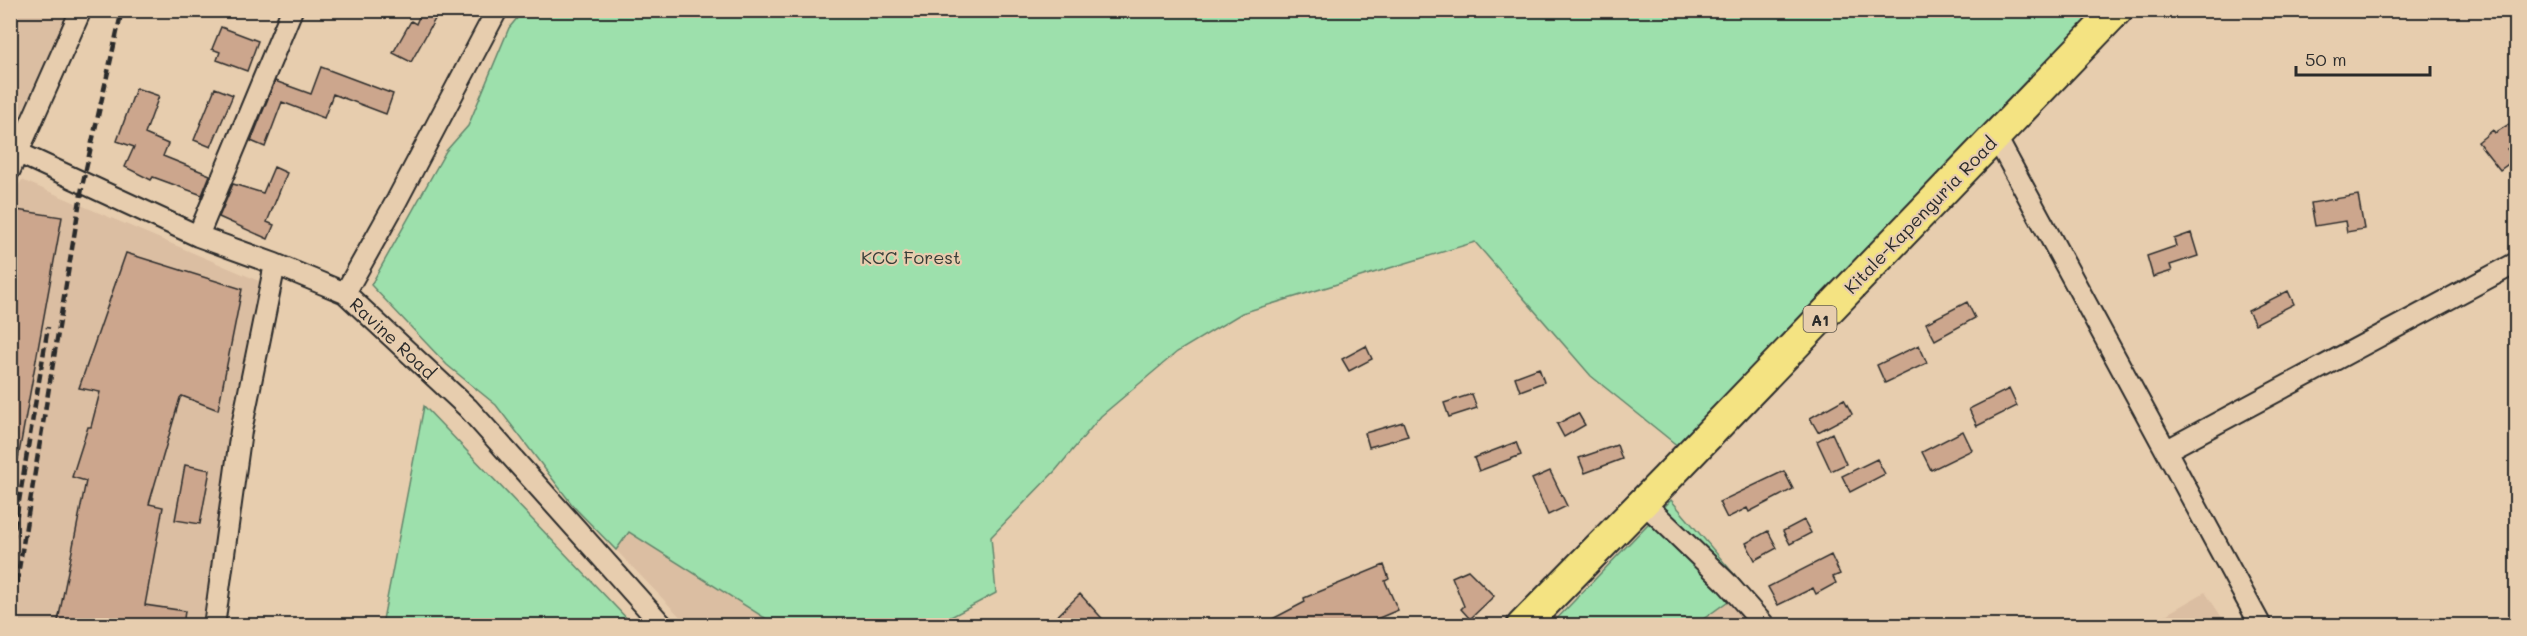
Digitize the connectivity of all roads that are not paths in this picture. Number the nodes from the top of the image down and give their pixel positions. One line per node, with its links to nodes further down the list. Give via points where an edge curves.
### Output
1 (81, 10): 6 (street)
2 (292, 10): 8 (street)
3 (497, 10): 11 (street)
4 (2117, 10): 5 (highway, Kitale-Kapenguria Road / A1)
5 (1996, 137): 12 (street); 13 (highway, Kitale-Kapenguria Road / A1)
6 (15, 151): 7 (street); 8 (street, Ravine Road)
7 (10, 171)
8 (198, 236): 10 (street, Ravine Road)
9 (2517, 263): 12 (street)
10 (276, 264): 11 (street, Ravine Road); 14 (street, via 242,431)
11 (345, 292): 15 (street, Ravine Road, via 468,408)
12 (2167, 450): 18 (street)
13 (1643, 502): 16 (highway, Kitale-Kapenguria Road / A1); 17 (street, via 1726,582)
14 (214, 626)
15 (663, 626)
16 (1522, 626)
17 (1765, 626)
18 (2261, 626)

